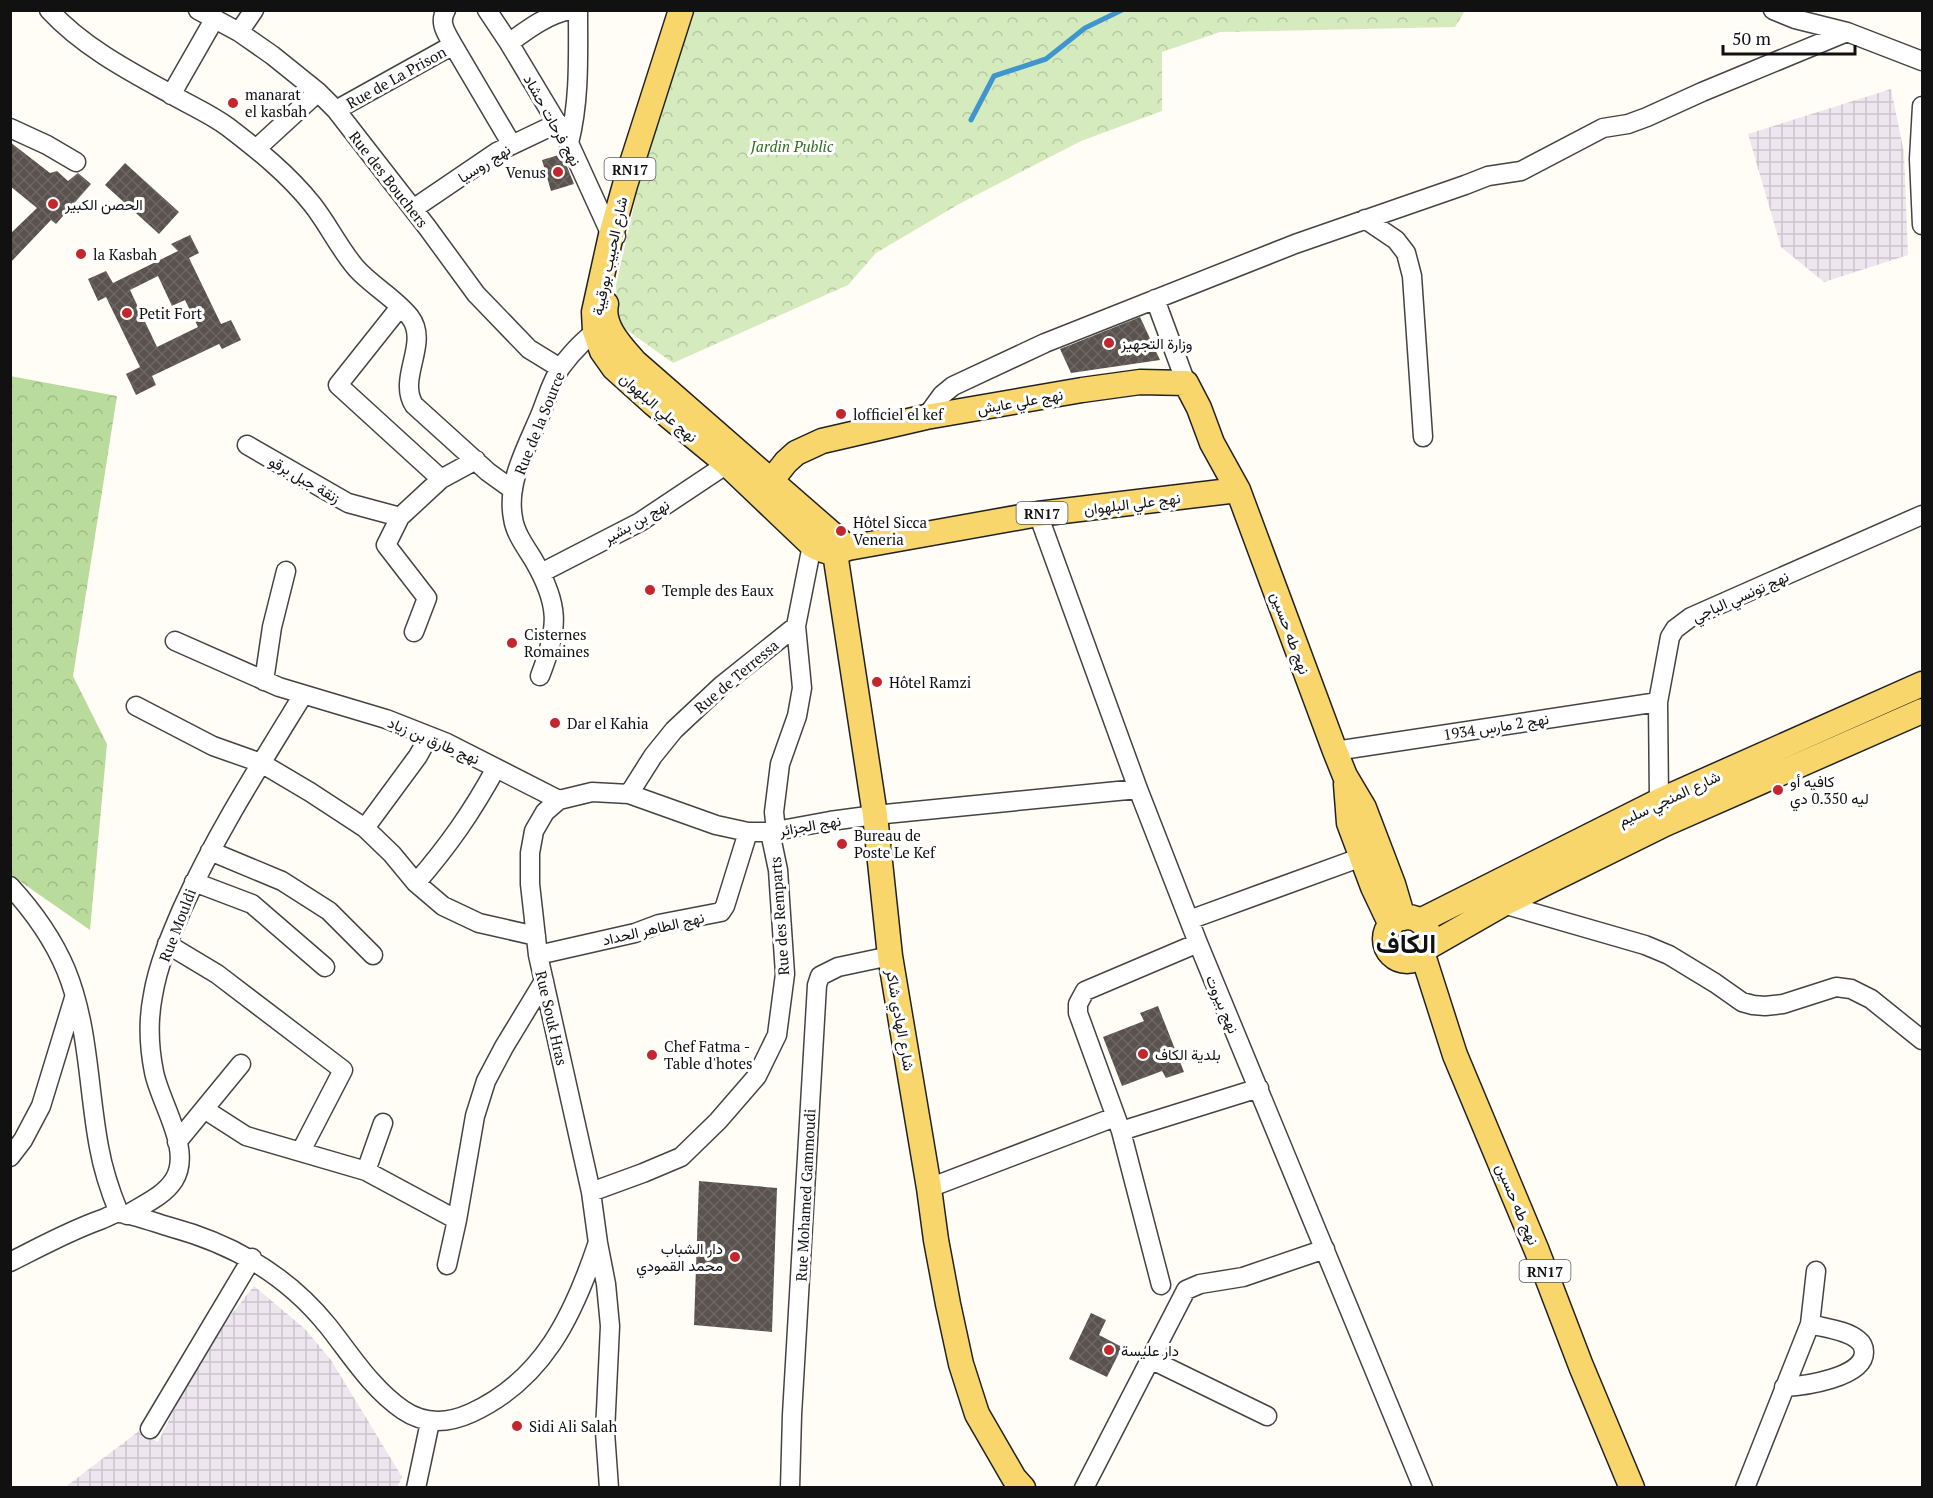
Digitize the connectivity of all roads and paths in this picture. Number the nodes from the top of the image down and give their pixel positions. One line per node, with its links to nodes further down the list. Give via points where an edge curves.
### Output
1 (50, 10): 17 (street, via 93,48)
2 (254, 10): 11 (street)
3 (446, 10): 14 (street, Rue de La Prison, via 442,20)
4 (487, 10): 13 (street, نهج فرحات حشاد)
5 (571, 10): 13 (street, via 531,26)
6 (578, 10): 22 (street, via 575,122)
7 (681, 10): 29 (main road, شارع الحبيب بورقيبة / RN17, via 625,185)
8 (690, 10): 29 (main road, شارع الحبيب بورقيبة / RN17)
9 (1773, 10): 12 (street)
10 (207, 14): 11 (street, Rue des Bouchers); 17 (street)
11 (239, 32): 16 (street, Rue des Bouchers)
12 (1847, 32): 15 (street); 27 (street, via 1647,117 1603,128 1521,171 1488,176)
13 (509, 43): 20 (street, نهج فرحات حشاد)
14 (453, 45): 19 (street, Rue de La Prison); 23 (street)
15 (1923, 61)
16 (318, 92): 19 (street, Rue des Bouchers); 24 (street)
17 (171, 94): 24 (street, via 219,121)
18 (1923, 106): 28 (street, via 1919,159)
19 (336, 110): 26 (street, Rue des Bouchers)
20 (558, 123): 22 (street, نهج فرحات حشاد); 23 (street, نهج روسيا)
21 (10, 128): 25 (street)
22 (569, 143): 29 (street, نهج فرحات حشاد)
23 (512, 145): 26 (street, نهج روسيا)
24 (256, 149): 31 (street, via 313,205 357,268)
25 (76, 162)
26 (413, 209): 33 (street, Rue des Bouchers, via 476,294 502,322 529,349)
27 (1365, 219): 30 (street); 36 (street, via 1396,240 1406,253 1412,276)
28 (1923, 225)
29 (617, 237): 32 (main road, شارع الحبيب بورقيبة / RN17)
30 (1155, 299): 34 (street); 35 (street, via 1045,343 953,386)
31 (400, 307): 38 (street, via 411,318 416,335 410,398); 40 (street, via 338,385)
32 (601, 327): 33 (street, Rue de la Source, via 580,344); 39 (main road, نهج علي البلهوان / RN17, via 602,351 614,368); 41 (main road, نهج علي البلهوان / RN17)
33 (561, 368): 42 (street, Rue de la Source, via 520,464)
34 (1186, 383): 35 (main road, نهج علي عايش, via 1140,382); 43 (main road)
35 (926, 417): 41 (main road, نهج علي عايش, via 822,441 796,453)
36 (1423, 437)
37 (247, 445): 46 (street, زنقة جبل برقو, via 348,503)
38 (476, 460): 40 (street); 42 (street)
39 (727, 464): 41 (main road, نهج علي البلهوان / RN17); 50 (street, نهج بن بشير, via 640,522)
40 (441, 479): 46 (street)
41 (766, 488): 47 (main road, نهج علي البلهوان / RN17); 48 (main road, نهج علي البلهوان / RN17)
42 (513, 490): 50 (street, Rue de la Source, via 512,517 518,536)
43 (1238, 490): 44 (main road, نهج علي البلهوان / RN17); 62 (main road, نهج طه حسين / RN17)
44 (1038, 514): 48 (main road, نهج علي البلهوان / RN17); 66 (street, نهج بيروت)
45 (1923, 515): 58 (street, نهج تونسي الباجي, via 1683,622 1670,637)
46 (400, 517): 52 (street, via 386,545 427,598)
47 (812, 544): 48 (main road, نهج علي البلهوان / RN17, via 820,549); 51 (street)
48 (840, 546): 70 (main road, شارع الهادي شاكر)
49 (286, 571): 55 (street)
50 (541, 573): 54 (street, Rue de la Source, via 554,607 555,623)
51 (796, 626): 67 (street, Rue de Terressa, via 674,730); 73 (street, Rue des Remparts, via 802,688 780,764)
52 (414, 632)
53 (175, 641): 55 (street, نهج طارق بن زياد)
54 (540, 676)
55 (264, 681): 57 (street, نهج طارق بن زياد)
56 (1923, 684): 69 (main road, شارع المنجي سليم)
57 (303, 695): 61 (street, نهج طارق بن زياد); 63 (street, Rue Mouldi)
58 (1658, 702): 62 (street, نهج 2 مارس 1934); 69 (street, نهج تونسي الباجي)
59 (136, 706): 63 (street, via 213,746)
60 (1923, 711): 69 (main road, شارع المنجي سليم)
61 (429, 736): 64 (street, نهج طارق بن زياد); 71 (street)
62 (1335, 751): 65 (main road, نهج طه حسين / RN17)
63 (261, 763): 71 (street); 74 (street, Rue Mouldi)
64 (496, 768): 68 (street, نهج طارق بن زياد); 77 (street, via 446,848)
65 (1345, 776): 75 (main road, نهج طه حسين / RN17, via 1349,823); 81 (main road, نهج طه حسين / RN17, via 1364,808)
66 (1138, 789): 70 (street, نهج الجزائر); 80 (street, نهج بيروت)
67 (629, 794): 68 (street, نهج الجزائر, via 592,792); 72 (street, نهج الجزائر, via 716,825)
68 (559, 800): 84 (street, Rue Souk Hras, via 534,831 530,853)
69 (1662, 812): 79 (main road, شارع المنجي سليم); 81 (main road, شارع المنجي سليم)
70 (876, 815): 73 (street, نهج الجزائر); 87 (main road, شارع الهادي شاكر)
71 (365, 828): 77 (street)
72 (748, 832): 73 (street, نهج الجزائر); 84 (street, نهج الطاهر الحداد, via 721,912 659,924 635,933)
73 (773, 832): 102 (street, Rue des Remparts, via 786,974 777,1035 757,1076 681,1157)
74 (210, 851): 76 (street, Rue Mouldi); 86 (street, via 282,881 330,911)
75 (1362, 857): 80 (street); 81 (main road, نهج طه حسين / RN17)
76 (194, 882): 83 (street, Rue Mouldi); 88 (street, via 252,904)
77 (416, 882): 84 (street, via 443,906)
78 (10, 886): 90 (street, via 50,939)
79 (1503, 904): 85 (main road, شارع المنجي سليم); 91 (street, via 1645,945 1753,1005 1783,1004 1836,987 1851,988)
80 (1189, 920): 82 (street, نهج بيروت)
81 (1404, 921): 85 (main road, RN17, via 1426,928 1429,938); 85 (main road, RN17, via 1386,933 1389,952 1396,959)
82 (1198, 943): 93 (street, نهج بيروت); 96 (street, via 1085,991 1081,997 1078,1013)
83 (167, 944): 97 (street, Rue Mouldi, via 153,995 149,1036 154,1074); 98 (street, via 217,974 343,1070)
84 (537, 945): 89 (street, Rue Souk Hras)
85 (1419, 954): 124 (main road, نهج طه حسين / RN17, via 1455,1055)
86 (373, 955)
87 (890, 956): 101 (main road, شارع الهادي شاكر); 121 (street, Rue Mohamed Gammoudi, via 838,967 820,976 817,985)
88 (325, 967)
89 (544, 981): 102 (street, Rue Souk Hras); 104 (street, via 486,1081 475,1116)
90 (74, 998): 99 (street, via 41,1106); 103 (street, via 99,1147 107,1181)
91 (1923, 1040)
92 (241, 1064): 94 (street)
93 (1259, 1088): 96 (street); 106 (street, نهج بيروت)
94 (204, 1109): 97 (street); 98 (street, via 246,1136)
95 (383, 1123): 100 (street)
96 (1118, 1124): 101 (street); 111 (street)
97 (177, 1142): 103 (street, Rue Mouldi, via 180,1163 170,1185)
98 (301, 1151): 100 (street)
99 (10, 1157)
100 (366, 1172): 104 (street)
101 (929, 1188): 118 (main road, شارع الهادي شاكر, via 961,1364 977,1414)
102 (591, 1192): 105 (street, Rue Souk Hras)
103 (123, 1214): 107 (street, via 188,1232); 108 (street, via 81,1226)
104 (457, 1220): 109 (street)
105 (598, 1243): 116 (street, via 570,1314 546,1353 520,1383 494,1403 458,1419); 120 (street, Rue Souk Hras, via 610,1326 605,1432)
106 (1325, 1249): 113 (street, via 1243,1277 1186,1290); 123 (street, نهج بيروت)
107 (252, 1258): 116 (street, via 290,1286 375,1385 404,1411); 117 (street)
108 (10, 1262)
109 (447, 1265)
110 (1816, 1270): 112 (street)
111 (1161, 1285)
112 (1810, 1324): 114 (street); 114 (street, via 1859,1340 1864,1357 1849,1371 1830,1379)
113 (1152, 1360): 115 (street); 122 (street)
114 (1784, 1388): 125 (street)
115 (1267, 1416)
116 (430, 1422): 119 (street)
117 (150, 1429)
118 (1016, 1484)
119 (416, 1488)
120 (609, 1488)
121 (790, 1488)
122 (1084, 1488)
123 (1423, 1488)
124 (1632, 1488)
125 (1745, 1488)

